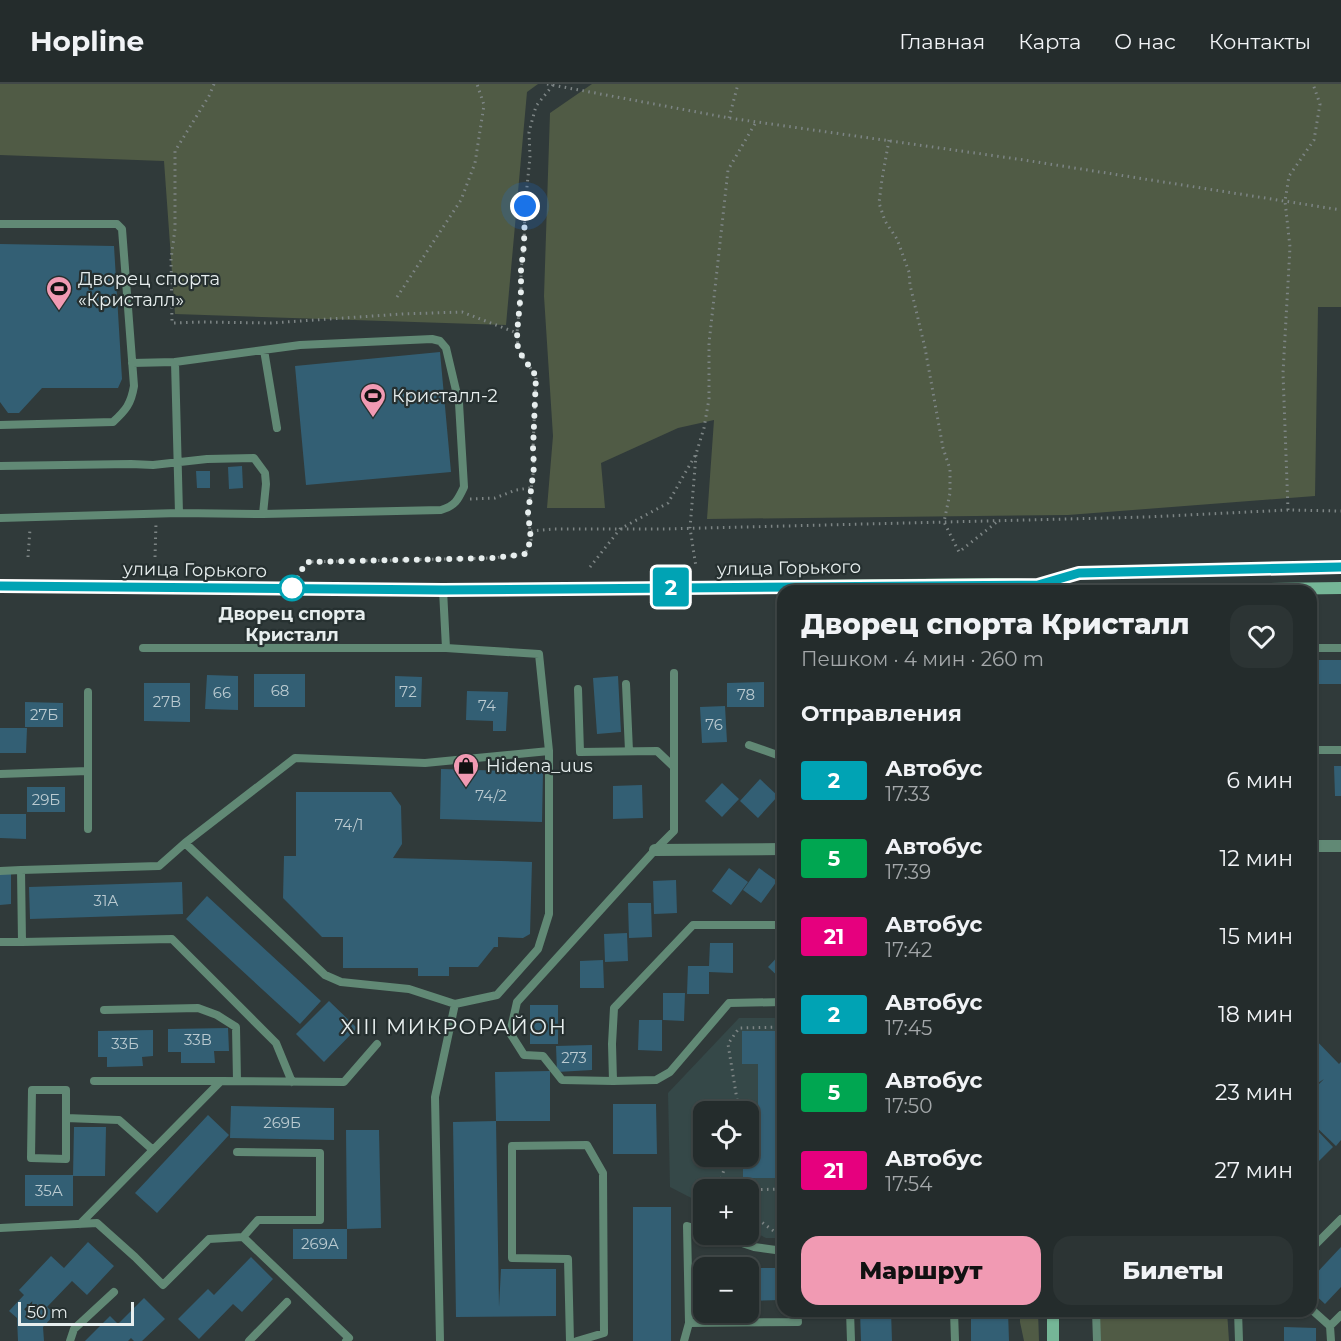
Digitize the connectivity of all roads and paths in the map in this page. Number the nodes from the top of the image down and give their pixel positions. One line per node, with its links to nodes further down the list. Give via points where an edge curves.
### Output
1 (214, 84): 14 (path, via 175,151 172,323 270,323 462,312)
2 (477, 84): 13 (path, via 484,105 476,163 461,200)
3 (547, 84): 6 (path)
4 (738, 84): 7 (path)
5 (1312, 84): 10 (path, via 1320,104 1314,140 1289,176)
6 (553, 85): 7 (path); 14 (path, via 536,106 529,132)
7 (729, 117): 8 (path)
8 (757, 121): 9 (path); 20 (path, via 728,170 709,343 710,399)
9 (889, 140): 10 (path); 31 (path, via 879,203 909,272 950,470)
10 (1285, 201): 11 (path); 25 (path, via 1290,247 1283,373)
11 (1341, 210)
12 (0, 224): 17 (lane, via 117,224 122,229)
13 (397, 297)
14 (517, 333): 23 (path, via 518,350 536,376)
15 (264, 350): 16 (lane); 19 (lane); 24 (lane, via 440,341 446,348 459,403 464,487)
16 (175, 362): 17 (lane); 21 (lane)
17 (132, 363): 18 (lane, via 132,397 113,423)
18 (0, 425)
19 (277, 428)
20 (696, 454): 34 (path); 35 (path, via 668,503)
21 (178, 462): 22 (lane); 27 (lane); 28 (lane, via 254,458 265,473)
22 (0, 466)
23 (531, 488): 24 (path, via 495,498); 36 (path)
24 (459, 499): 28 (lane, via 441,510)
25 (1288, 510): 26 (path); 30 (path)
26 (1341, 511)
27 (178, 513): 28 (lane); 29 (lane)
28 (263, 514)
29 (0, 518)
30 (999, 521): 31 (path); 31 (path, via 959,552)
31 (944, 522): 34 (path)
32 (156, 524): 38 (path)
33 (30, 526): 37 (path)
34 (690, 528): 35 (path); 41 (path)
35 (620, 529): 36 (path); 40 (path)
36 (531, 531): 39 (path, via 525,554)
37 (28, 557)
38 (154, 557)
39 (306, 562)
40 (590, 567)
41 (696, 567)
42 (1341, 567): 43 (main road, улица Горького, via 1079,573)
43 (1046, 585)
44 (0, 586): 48 (main road, улица Горького)
45 (1317, 588): 46 (main road)
46 (1341, 588)
47 (777, 589): 48 (main road, улица Горького)
48 (443, 590): 50 (lane)
49 (143, 648): 50 (lane)
50 (446, 648): 60 (lane, via 539,654)
51 (1317, 648): 52 (lane)
52 (1341, 648)
53 (674, 673): 63 (lane)
54 (626, 684): 61 (lane)
55 (578, 689): 61 (lane, via 580,752)
56 (88, 692): 64 (lane)
57 (749, 745): 62 (lane)
58 (1317, 750): 59 (lane)
59 (1341, 750)
60 (549, 751): 67 (lane, via 425,763 295,758); 78 (lane, via 549,914 538,949 497,995)
61 (629, 751): 63 (lane, via 657,751)
62 (777, 755)
63 (674, 767): 71 (lane, via 674,831)
64 (88, 771): 65 (lane); 66 (lane)
65 (0, 774)
66 (88, 829)
67 (184, 843): 72 (lane, via 159,866); 78 (lane, via 325,975 341,982 410,989)
68 (1317, 846): 69 (street)
69 (1341, 846)
70 (777, 849): 71 (street)
71 (655, 850): 85 (lane, via 517,1002 510,1033 524,1055 543,1056 562,1080)
72 (21, 870): 73 (lane); 76 (lane)
73 (0, 871)
74 (777, 925): 85 (lane, via 693,925 614,1008)
75 (0, 942): 76 (lane)
76 (22, 942): 86 (lane, via 172,939 276,1043)
77 (777, 1002): 85 (lane, via 729,1003 670,1072 656,1080)
78 (455, 1004): 118 (lane, via 435,1097)
79 (104, 1010): 84 (lane, via 198,1008 217,1015 236,1028)
80 (777, 1027): 87 (path, via 739,1028 728,1044)
81 (377, 1044): 86 (lane, via 344,1082)
82 (94, 1081): 83 (lane)
83 (221, 1081): 84 (lane); 89 (lane)
84 (237, 1081): 86 (lane)
85 (614, 1081)
86 (292, 1082)
87 (738, 1101)
88 (66, 1118): 88 (lane, via 66,1159 31,1158 32,1090 66,1090); 89 (lane, via 118,1120)
89 (153, 1150): 95 (lane)
90 (237, 1152): 99 (lane, via 320,1153 321,1220 258,1220)
91 (777, 1189): 92 (path)
92 (759, 1190)
93 (1341, 1219): 100 (lane)
94 (759, 1220): 98 (path)
95 (80, 1224): 96 (lane); 99 (lane, via 97,1224 163,1286 209,1239)
96 (0, 1228)
97 (693, 1228): 113 (lane, via 687,1226)
98 (777, 1234)
99 (243, 1237): 117 (lane, via 349,1338)
100 (1317, 1243)
101 (748, 1245): 102 (lane)
102 (777, 1250)
103 (114, 1292): 115 (lane, via 74,1329)
104 (286, 1302): 116 (lane)
105 (1317, 1314): 114 (lane)
106 (1341, 1315): 114 (lane)
107 (798, 1317): 113 (lane, via 798,1322)
108 (850, 1317): 122 (lane)
109 (954, 1317): 123 (lane)
110 (1053, 1317): 124 (main road)
111 (1096, 1317): 125 (lane)
112 (1239, 1317): 126 (lane)
113 (690, 1323): 121 (lane)
114 (1330, 1326): 127 (lane)
115 (70, 1341)
116 (249, 1341)
117 (346, 1341)
118 (440, 1341)
119 (570, 1341): 120 (lane, via 568,1259 512,1258 512,1146 587,1145 603,1173 604,1333)
120 (577, 1341)
121 (684, 1341)
122 (851, 1341)
123 (955, 1341)
124 (1053, 1341)
125 (1097, 1341)
126 (1239, 1341)
127 (1331, 1341)

